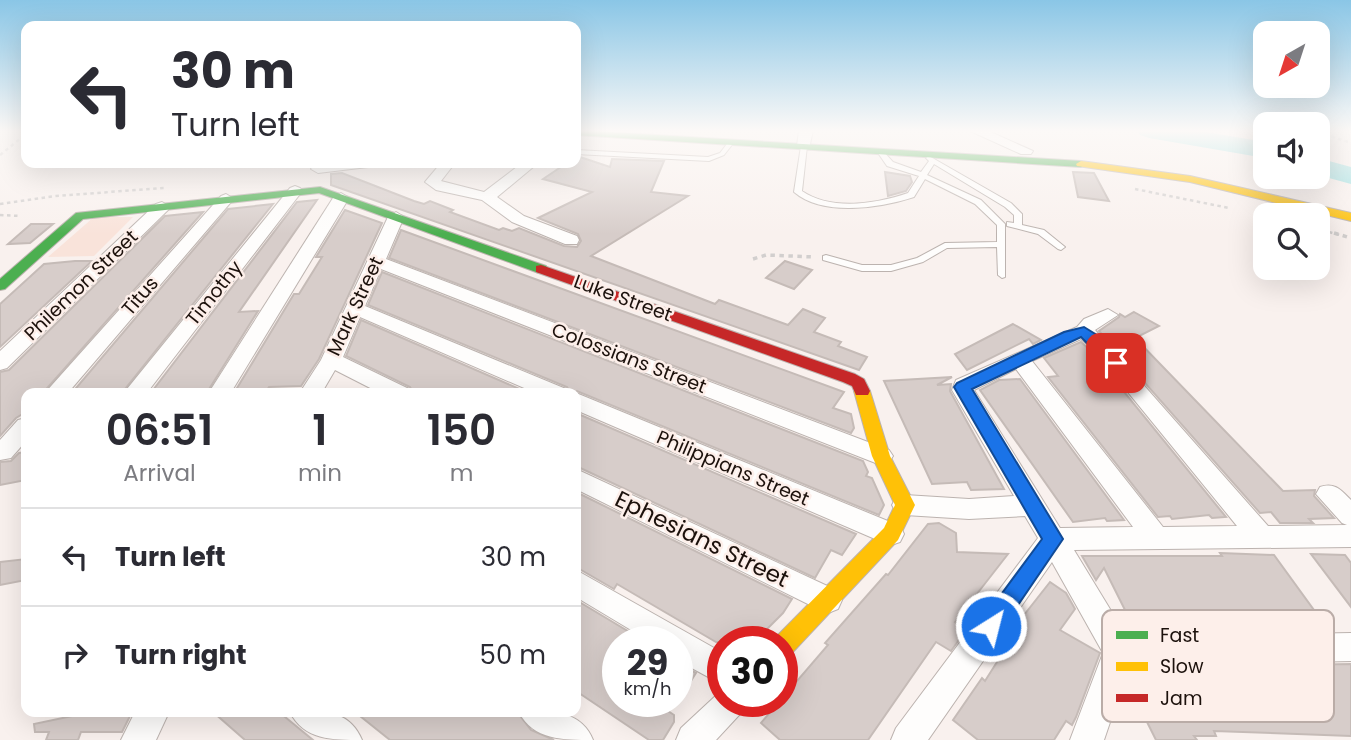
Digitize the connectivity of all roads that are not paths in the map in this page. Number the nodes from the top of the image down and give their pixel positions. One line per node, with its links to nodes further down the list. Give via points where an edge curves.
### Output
1 (802, 165): 11 (lane, via 798,192 810,199 849,206 900,199 913,193)
2 (892, 165): 11 (lane)
3 (925, 165): 11 (lane)
4 (941, 165): 20 (lane, via 1008,205 1018,214)
5 (1094, 165): 17 (main road)
6 (1151, 165): 17 (main road)
7 (326, 168): 10 (street)
8 (445, 168): 13 (street, via 432,182)
9 (525, 168): 13 (street)
10 (318, 169)
11 (922, 175): 19 (lane, via 978,202)
12 (295, 191): 14 (main road, Luke Street, via 320,190); 15 (main road, Luke Street); 35 (street, Timothy)
13 (487, 197): 21 (street, via 518,219)
14 (341, 198): 18 (main road, Luke Street); 36 (street)
15 (226, 199): 16 (main road, Luke Street); 34 (street, Titus)
16 (162, 207): 27 (main road, Luke Street, via 80,216); 33 (street, Philemon Street)
17 (1348, 211)
18 (396, 217): 25 (street, Mark Street); 43 (main road, Luke Street, via 858,383)
19 (1001, 224): 20 (lane); 22 (lane)
20 (1018, 225): 23 (lane, via 1041,232)
21 (571, 240)
22 (1002, 244): 24 (lane, via 945,246 891,268 862,268); 26 (lane)
23 (1061, 247)
24 (826, 258)
25 (376, 261): 28 (street, Mark Street); 43 (street, Colossians Street)
26 (1002, 275)
27 (0, 286)
28 (354, 308): 31 (street, Mark Street); 39 (street)
29 (1108, 315): 30 (street)
30 (1084, 331): 32 (street); 52 (street)
31 (331, 360): 37 (street, Mark Street); 38 (street)
32 (1020, 360): 47 (street, via 962,387); 51 (street)
33 (0, 363)
34 (60, 388)
35 (139, 388)
36 (223, 388)
37 (314, 388)
38 (389, 388)
39 (544, 388)
40 (581, 403): 49 (street, Philippians Street)
41 (21, 434): 42 (street)
42 (10, 451)
43 (881, 456): 46 (main road, Luke Street)
44 (581, 480): 55 (street, Ephesians Street)
45 (1329, 494): 48 (street)
46 (905, 505): 47 (street, via 969,509); 49 (main road)
47 (1032, 505): 53 (street)
48 (1351, 516)
49 (891, 534): 55 (main road)
50 (1351, 536): 52 (street)
51 (1156, 537): 52 (street); 53 (street)
52 (1262, 537)
53 (1053, 539): 56 (street); 64 (street)
54 (581, 585): 57 (street)
55 (828, 600): 58 (main road)
56 (1102, 623)
57 (650, 626)
58 (798, 631)
59 (1102, 699): 69 (street)
60 (150, 717): 65 (street)
61 (313, 717): 66 (street)
62 (542, 717): 67 (street)
63 (715, 717): 68 (street)
64 (913, 738)
65 (138, 740)
66 (345, 740)
67 (576, 740)
68 (693, 740)
69 (1087, 740)

